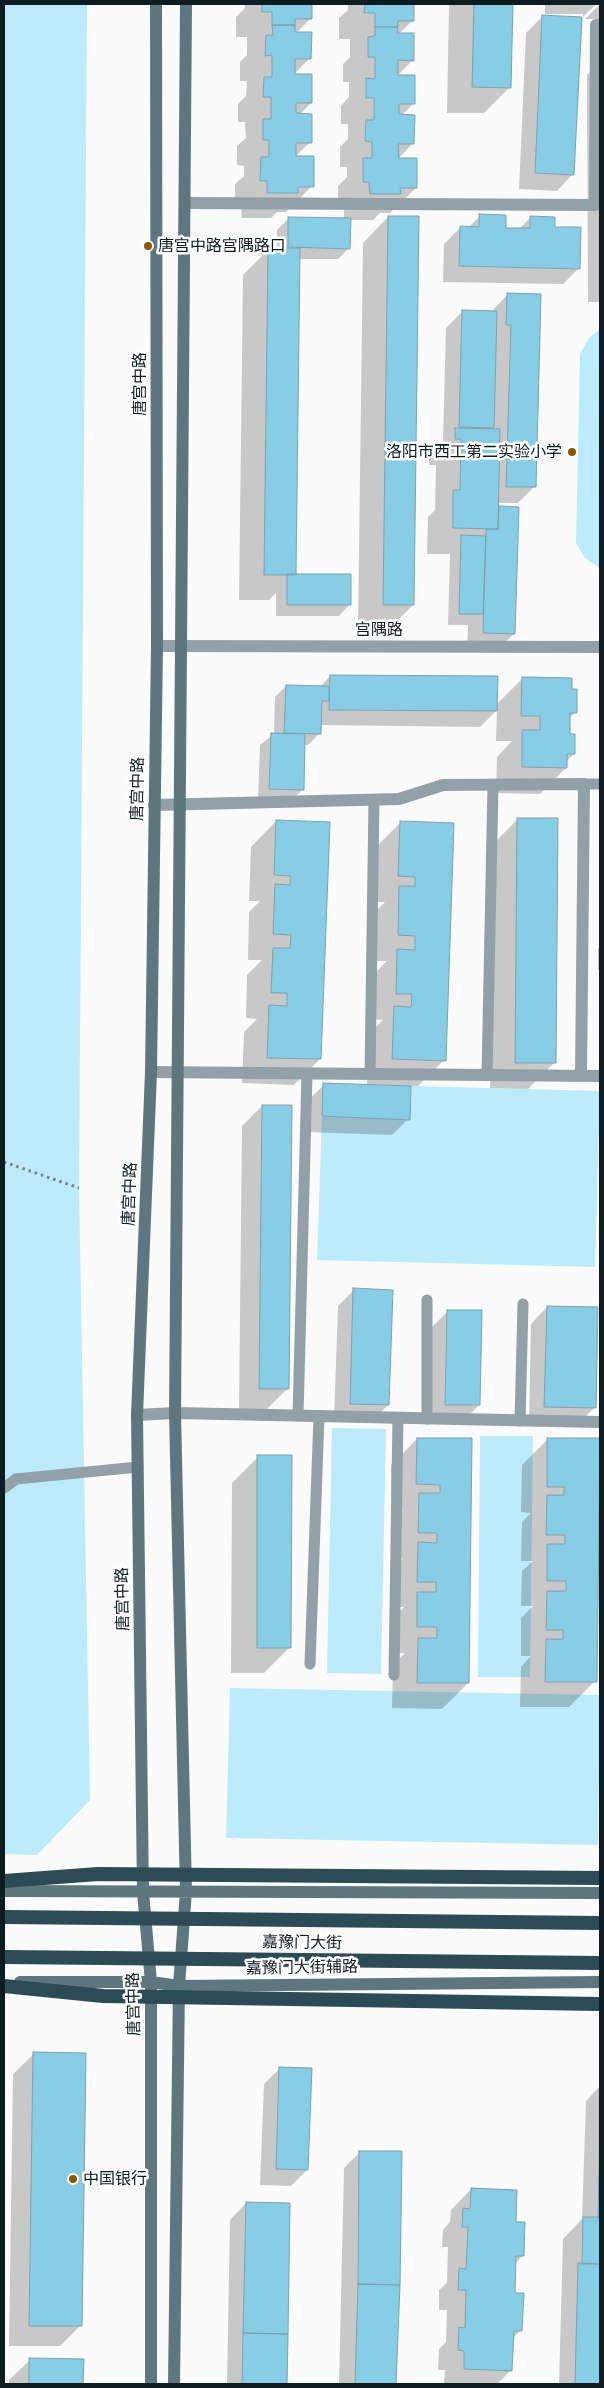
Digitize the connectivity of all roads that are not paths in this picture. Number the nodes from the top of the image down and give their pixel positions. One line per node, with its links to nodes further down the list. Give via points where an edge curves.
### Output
1 (156, 4): 5 (main road, 唐宫中路)
2 (186, 4): 4 (main road)
3 (600, 25): 4 (street, via 596,25 594,205)
4 (185, 203): 6 (main road)
5 (157, 646): 6 (street, 宫隅路); 12 (main road, 唐宫中路)
6 (182, 646): 7 (street, 宫隅路); 13 (main road)
7 (600, 647)
8 (584, 784): 9 (lane); 10 (street); 19 (street)
9 (600, 784)
10 (493, 785): 11 (street, via 443,785 399,799); 18 (lane)
11 (374, 800): 13 (street); 17 (lane)
12 (154, 805): 13 (street); 14 (main road, 唐宫中路)
13 (180, 805): 15 (main road)
14 (152, 1072): 15 (street); 24 (main road, 唐宫中路)
15 (178, 1072): 16 (street); 23 (main road)
16 (307, 1074): 17 (street); 25 (lane)
17 (370, 1074): 18 (street)
18 (487, 1075): 19 (street)
19 (581, 1076): 20 (street)
20 (600, 1076)
21 (427, 1300): 28 (lane)
22 (522, 1304): 29 (lane)
23 (176, 1414): 24 (street); 25 (street); 38 (main road)
24 (138, 1415): 31 (main road, 唐宫中路)
25 (298, 1416): 26 (street)
26 (319, 1416): 27 (street); 33 (lane)
27 (398, 1418): 28 (street); 34 (lane)
28 (427, 1419): 29 (street)
29 (520, 1421): 30 (street)
30 (600, 1422)
31 (138, 1467): 32 (lane, via 16,1479); 39 (main road, 唐宫中路)
32 (4, 1488)
33 (310, 1664)
34 (394, 1676)
35 (600, 1878): 36 (highway, bridge, via 98,1874)
36 (4, 1881)
37 (4, 1891): 39 (main road)
38 (186, 1891): 39 (main road); 40 (main road); 49 (main road)
39 (143, 1892): 46 (main road, 唐宫中路)
40 (600, 1892)
41 (4, 1917): 42 (highway, 嘉豫门大街, bridge)
42 (600, 1923)
43 (4, 1957): 44 (highway, 嘉豫门大街, bridge)
44 (600, 1963)
45 (4, 1982): 46 (main road, 嘉豫门大街辅路)
46 (151, 1982): 49 (main road, 嘉豫门大街辅路); 51 (main road, 唐宫中路)
47 (600, 1982): 49 (main road, 嘉豫门大街辅路)
48 (4, 1986): 50 (highway, bridge, via 103,1996)
49 (179, 1986): 52 (main road)
50 (600, 2004)
51 (151, 2384)
52 (174, 2384)

